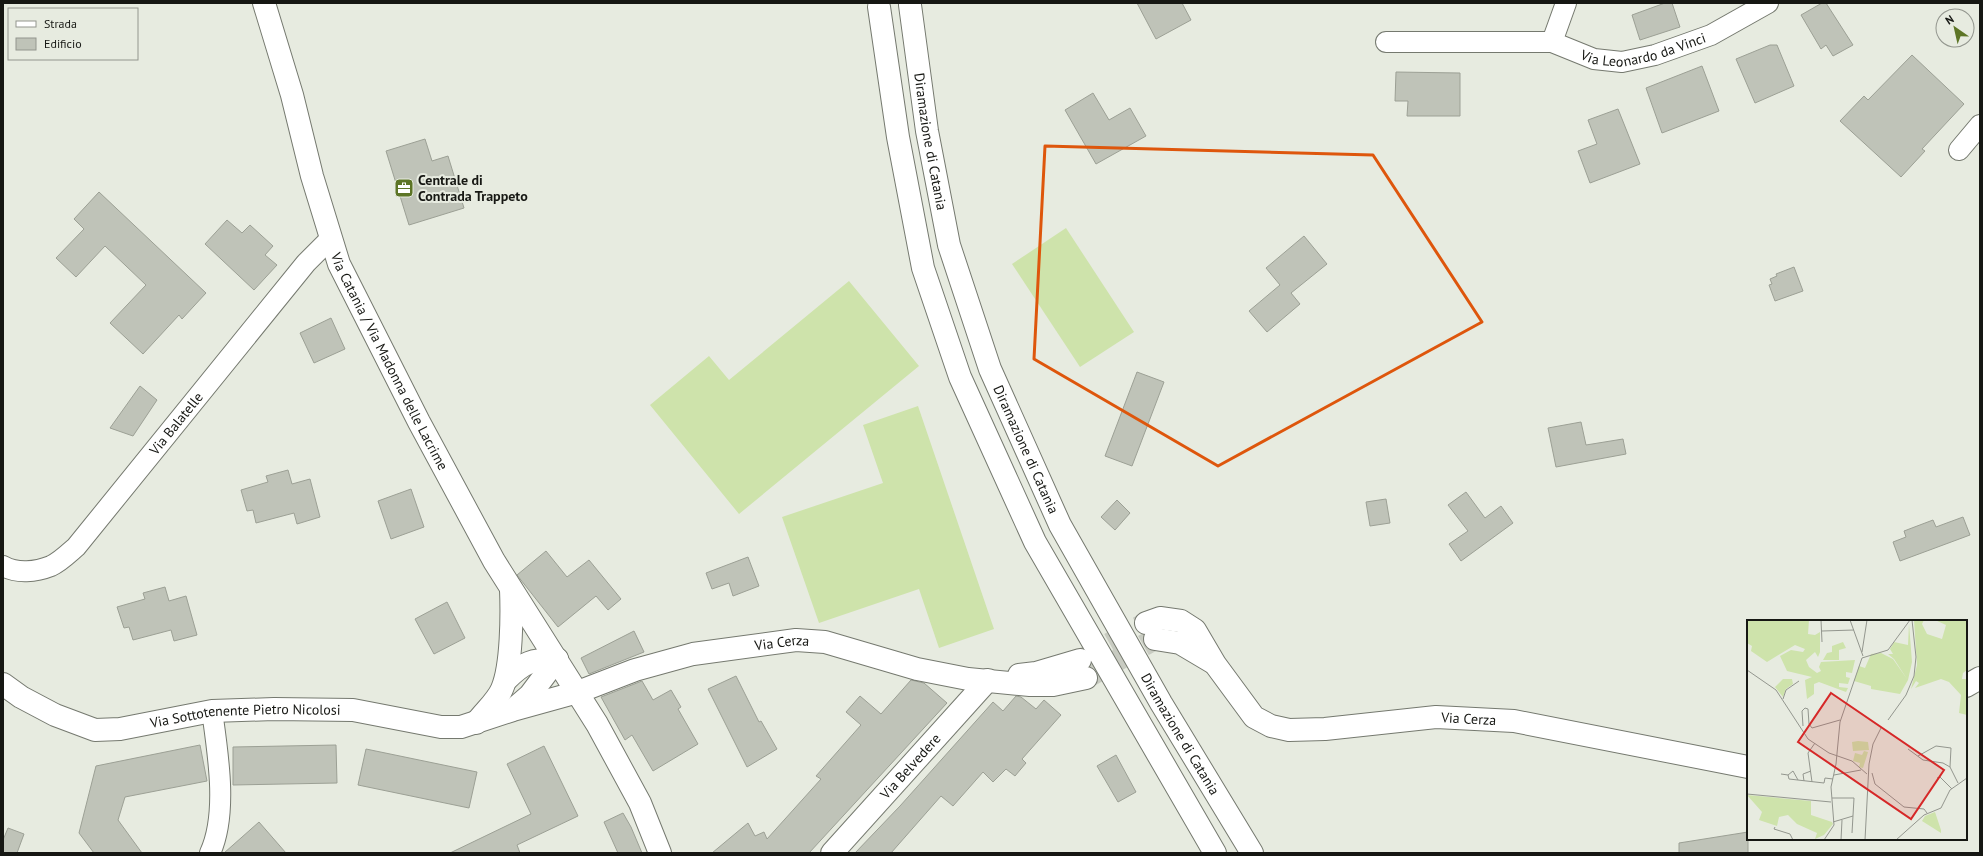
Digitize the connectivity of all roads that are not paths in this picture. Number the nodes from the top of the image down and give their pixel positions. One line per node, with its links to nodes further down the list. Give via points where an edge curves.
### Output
1 (264, 3): 10 (main road, Via Catania / Via Madonna delle Lacrime, via 292,95)
2 (1566, 3): 7 (street)
3 (1768, 3): 7 (street, Via Leonardo da Vinci, via 1711,34 1655,55 1622,62 1594,59)
4 (910, 5): 31 (main road, Diramazione di Catania, via 927,131 949,245 990,369 1060,525 1161,703)
5 (879, 7): 30 (main road, Diramazione di Catania, via 898,137 923,268 960,377 1035,542)
6 (1386, 42): 7 (street)
7 (1552, 42)
8 (1980, 125): 9 (street)
9 (1959, 150)
10 (330, 239): 11 (street, Via Balatelle, via 306,263 76,547 52,566 30,571 11,570); 12 (main road, Via Catania / Via Madonna delle Lacrime, via 339,264 419,422)
11 (3, 566)
12 (511, 589): 14 (main road, Via Catania / Via Madonna delle Lacrime); 17 (main road, via 512,621)
13 (1151, 631): 26 (main road, Via Cerza, via 1165,639 1180,643 1215,664 1254,717 1271,726 1289,730 1436,717 1514,721)
14 (557, 659): 17 (main road, via 527,662); 21 (main road, Via Catania / Via Madonna delle Lacrime); 23 (main road, via 534,690)
15 (1083, 669): 18 (main road, Via Cerza, via 1053,685)
16 (1980, 678): 20 (main road)
17 (506, 680): 25 (main road, via 501,691)
18 (988, 680): 21 (main road, Via Cerza, via 968,679 916,669 825,642 796,640 693,654 635,670); 29 (main road, Via Belvedere)
19 (3, 684): 22 (main road, Via Sottotenente Pietro Nicolosi)
20 (1967, 685)
21 (578, 692): 23 (main road, Via Cerza); 28 (main road, Via Catania / Via Madonna delle Lacrime, via 640,803)
22 (12, 693): 24 (main road, Via Sottotenente Pietro Nicolosi, via 55,715 95,730 120,729)
23 (513, 710): 25 (main road, Via Sottotenente Pietro Nicolosi)
24 (212, 711): 25 (main road, Via Sottotenente Pietro Nicolosi, via 353,710 441,727 461,727); 27 (street, via 220,782 217,838)
25 (476, 723)
26 (1747, 767)
27 (210, 853)
28 (660, 853)
29 (832, 853)
30 (1215, 853)
31 (1252, 853)

